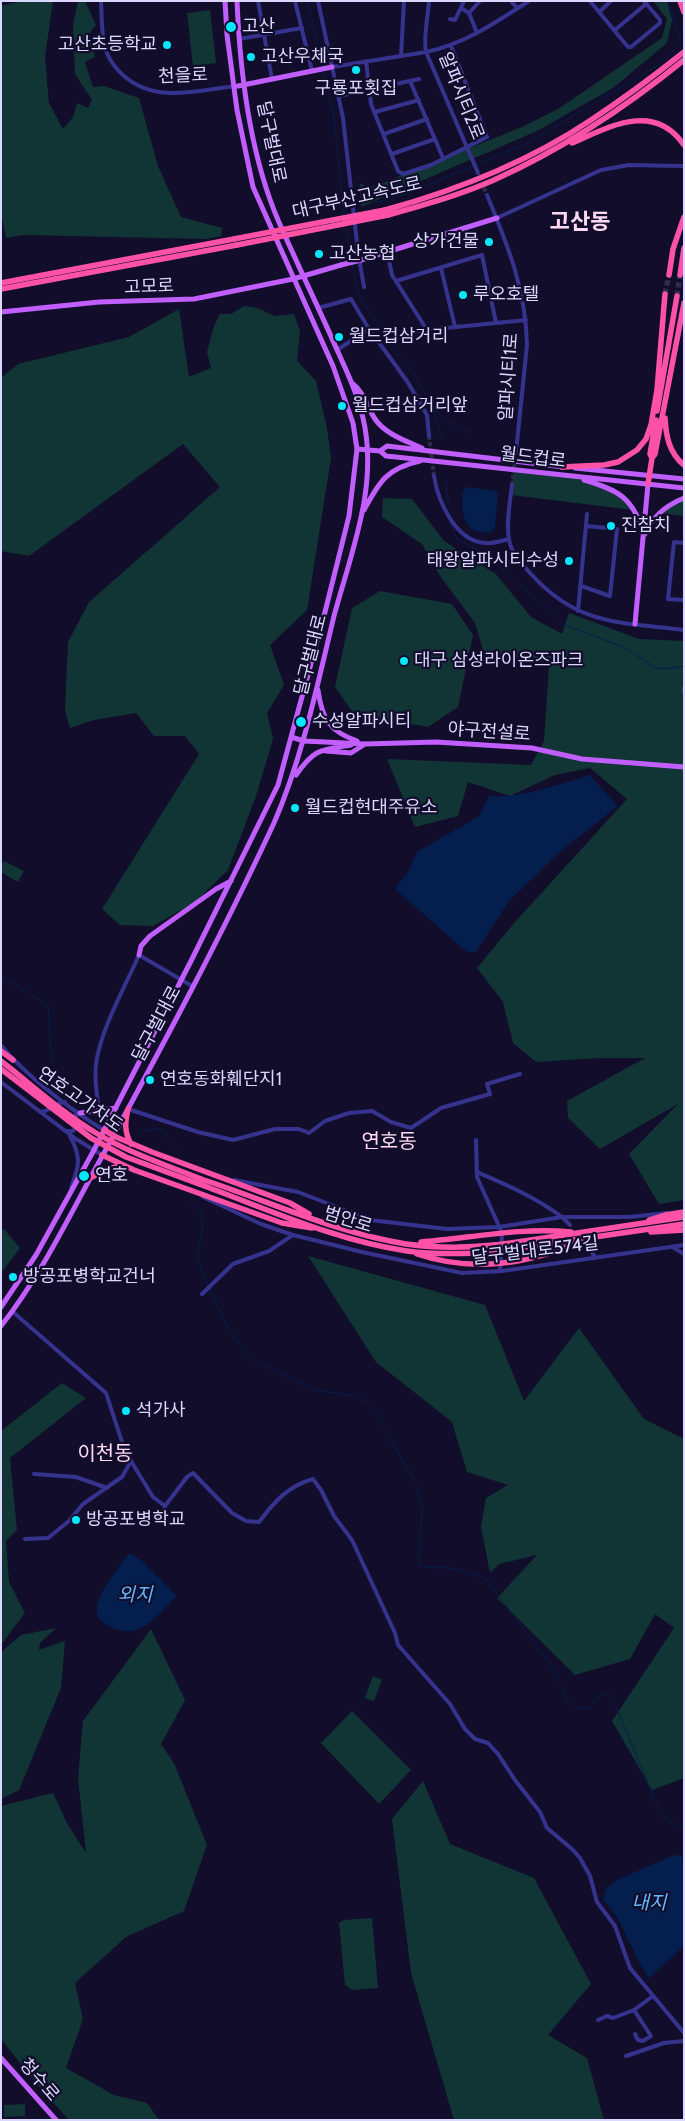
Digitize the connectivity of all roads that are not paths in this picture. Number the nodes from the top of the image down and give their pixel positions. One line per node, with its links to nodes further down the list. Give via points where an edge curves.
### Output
1 (101, 1): 40 (street, 천을로, via 106,51 128,80 146,90 166,94)
2 (225, 1): 40 (main road, 달구벌대로)
3 (237, 1): 27 (main road, 달구벌대로)
4 (258, 1): 26 (street)
5 (295, 1): 23 (street)
6 (318, 1): 34 (street)
7 (404, 1): 31 (street)
8 (429, 1): 29 (street, via 424,42)
9 (464, 1): 17 (street)
10 (480, 1): 21 (street)
11 (511, 1): 18 (street)
12 (529, 1): 18 (street, 알파시티2로)
13 (590, 1): 19 (street)
14 (611, 1): 19 (street)
15 (645, 2): 24 (street); 24 (street, via 660,23 634,46 628,47)
16 (682, 2): 20 (highway)
17 (461, 8): 21 (street); 22 (street, via 455,20)
18 (517, 8): 25 (street, 알파시티2로)
19 (599, 12): 24 (street)
20 (684, 12)
21 (469, 13): 25 (street)
22 (450, 19)
23 (302, 28): 26 (street); 35 (street)
24 (615, 30)
25 (477, 33): 28 (street, 알파시티2로)
26 (264, 34): 27 (street); 36 (street)
27 (239, 39): 39 (main road, 달구벌대로)
28 (451, 46): 29 (street, 알파시티2로); 49 (street, via 488,135)
29 (426, 52): 31 (street); 49 (street, 알파시티2로)
30 (684, 52): 56 (highway, 대구부산고속도로, via 590,121 530,154 471,183)
31 (401, 56): 33 (street)
32 (684, 60): 51 (highway, 대구부산고속도로, via 593,128)
33 (366, 61): 34 (street); 41 (street)
34 (332, 67): 35 (main road); 42 (street)
35 (314, 70): 36 (main road)
36 (272, 79): 39 (main road)
37 (419, 79): 38 (street)
38 (410, 80): 41 (street); 43 (street)
39 (245, 85): 40 (main road); 65 (main road, 달구벌대로, via 262,177)
40 (236, 86): 66 (main road, 달구벌대로, via 247,164 254,187)
41 (369, 90): 42 (street); 44 (street)
42 (339, 96): 69 (street)
43 (419, 100): 44 (street); 45 (street)
44 (374, 112): 46 (street)
45 (427, 119): 46 (street); 47 (street)
46 (384, 134): 50 (street)
47 (435, 139): 50 (street); 52 (street)
48 (684, 145): 51 (highway, via 673,133 656,123 634,121 611,126)
49 (467, 148): 52 (street); 54 (street, 알파시티2로)
50 (392, 154): 52 (street, via 398,171 403,174)
51 (540, 157): 56 (highway, 대구부산고속도로, via 472,188)
52 (443, 158)
53 (683, 166): 58 (street, via 629,164 601,170)
54 (478, 173)
55 (487, 195): 58 (street)
56 (387, 213): 59 (highway, 대구부산고속도로, bridge)
57 (684, 217): 64 (highway)
58 (497, 218): 61 (main road); 76 (street, 알파시티1로, via 519,279)
59 (236, 242): 68 (highway, 대구부산고속도로); 70 (highway, 대구부산고속도로)
60 (684, 248): 63 (highway)
61 (387, 252): 65 (main road, bridge); 67 (street)
62 (441, 268): 67 (street); 77 (street, via 482,255); 78 (street)
63 (680, 274)
64 (669, 275)
65 (304, 276): 66 (main road); 74 (main road, 달구벌대로)
66 (295, 278): 75 (main road, 고모로, via 194,299 98,302); 87 (main road, 달구벌대로, via 340,383 353,423)
67 (396, 281): 80 (street)
68 (1, 283)
69 (364, 288)
70 (1, 289)
71 (665, 294): 96 (highway, via 657,390 646,439 622,461)
72 (677, 296): 93 (highway, via 650,454)
73 (684, 303): 84 (highway)
74 (318, 308): 79 (street, via 351,299); 82 (main road, 달구벌대로)
75 (1, 312)
76 (526, 320): 77 (street); 91 (street, 알파시티1로, via 527,346)
77 (496, 323): 78 (street)
78 (455, 327): 80 (street)
79 (369, 329): 82 (street); 85 (street, via 423,408)
80 (427, 330): 81 (street)
81 (416, 331)
82 (337, 350): 83 (main road, 달구벌대로)
83 (352, 383): 88 (main road, 달구벌대로, via 364,420); 89 (main road, via 360,389 377,421 393,434)
84 (665, 409): 93 (highway); 95 (highway, via 669,444)
85 (429, 436)
86 (406, 448): 89 (main road, 월드컵로); 90 (main road, 월드컵로, via 386,446); 92 (main road, via 394,453)
87 (357, 449): 88 (main road, 월드컵로); 119 (main road, 달구벌대로, via 349,516)
88 (367, 450): 90 (main road, 월드컵로); 105 (main road, 달구벌대로)
89 (427, 450): 96 (main road, 월드컵로)
90 (380, 451): 92 (main road, 월드컵로, via 386,456)
91 (516, 452)
92 (396, 457): 94 (main road, 월드컵로)
93 (652, 458): 99 (highway)
94 (425, 460): 98 (main road, 월드컵로); 105 (main road, via 398,467 384,477)
95 (684, 465)
96 (562, 467): 99 (main road, 월드컵로)
97 (434, 476): 108 (street, via 439,502 465,536 488,544)
98 (569, 476): 101 (main road, 월드컵로); 109 (main road, via 610,487 621,495 636,515)
99 (649, 476): 100 (main road, 월드컵로); 101 (highway)
100 (684, 479)
101 (648, 484): 103 (main road, 월드컵로); 109 (main road)
102 (512, 485): 108 (street)
103 (684, 488)
104 (684, 498): 109 (main road, via 672,503 655,518)
105 (362, 513): 116 (main road, 달구벌대로)
106 (587, 514): 107 (street)
107 (586, 526): 111 (street); 111 (street, via 617,529 610,596)
108 (509, 539): 113 (street, via 518,559 534,578)
109 (644, 539): 114 (main road)
110 (684, 543): 112 (street, via 674,542 668,599)
111 (581, 586): 113 (street)
112 (684, 600)
113 (578, 611): 114 (street, via 608,621)
114 (635, 624): 115 (street)
115 (684, 630)
116 (318, 687): 120 (main road, 달구벌대로); 121 (main road, via 320,707 328,724 338,733)
117 (684, 688): 118 (street)
118 (684, 693)
119 (291, 737): 120 (main road, 야구전설로); 124 (main road, 달구벌대로, via 278,784)
120 (304, 741): 121 (main road, 야구전설로); 123 (main road, 달구벌대로)
121 (363, 744): 122 (main road, 야구전설로, via 436,742 531,748 582,759); 123 (main road, via 321,751 308,758)
122 (684, 767)
123 (292, 780): 127 (main road, 달구벌대로, via 266,840)
124 (231, 881): 125 (main road, via 150,936); 126 (main road, 달구벌대로)
125 (139, 955): 126 (street); 138 (street, via 96,1062)
126 (180, 980): 127 (street); 136 (main road, 달구벌대로)
127 (192, 986): 137 (main road, 달구벌대로)
128 (1, 1045): 130 (street)
129 (1, 1051): 130 (highway)
130 (13, 1060): 135 (street)
131 (1, 1061): 153 (highway, 연호고가차도, bridge, via 94,1132)
132 (1, 1069): 153 (highway, 연호고가차도, bridge, via 96,1141 138,1162)
133 (520, 1074): 137 (street, via 487,1084 490,1094 441,1108 411,1128 372,1112 357,1112 325,1122 309,1133 299,1129 275,1129 233,1140)
134 (1, 1082): 139 (street)
135 (65, 1102): 139 (street); 140 (street)
136 (116, 1108): 138 (main road); 142 (main road, 달구벌대로)
137 (128, 1109): 144 (main road, 달구벌대로); 146 (highway, via 124,1125)
138 (99, 1110): 140 (main road)
139 (40, 1112): 141 (street)
140 (78, 1112): 141 (street, via 73,1131); 142 (street)
141 (64, 1130): 143 (street)
142 (104, 1130): 144 (highway); 147 (main road, 달구벌대로)
143 (69, 1134): 147 (street); 155 (street, via 77,1148 80,1166)
144 (114, 1135): 146 (highway); 148 (main road, 달구벌대로)
145 (476, 1140): 150 (street)
146 (131, 1144): 152 (highway)
147 (94, 1150): 148 (street); 155 (main road, 달구벌대로)
148 (102, 1155): 149 (highway); 151 (main road, 달구벌대로)
149 (123, 1165): 151 (highway); 154 (highway)
150 (477, 1172): 157 (street, via 545,1204); 163 (street)
151 (90, 1178): 180 (main road, 달구벌대로)
152 (222, 1178): 162 (highway, via 290,1203); 163 (street, via 298,1192 370,1220)
153 (200, 1182): 162 (highway, 범안로)
154 (183, 1188): 162 (highway, via 282,1223); 167 (street, 달구벌대로574길)
155 (64, 1207): 179 (main road, 달구벌대로)
156 (684, 1211): 157 (street, via 629,1217); 161 (highway, via 664,1214)
157 (562, 1217): 160 (street); 163 (street)
158 (684, 1218): 161 (highway)
159 (684, 1224): 165 (highway)
160 (570, 1225)
161 (634, 1225): 166 (highway)
162 (326, 1226): 170 (highway, 범안로, via 361,1240)
163 (500, 1230): 166 (highway); 170 (highway); 176 (street)
164 (684, 1230): 165 (highway)
165 (633, 1232): 168 (highway)
166 (581, 1233): 171 (highway)
167 (293, 1235): 177 (street, 달구벌대로574길, via 462,1273); 178 (street, via 269,1251 233,1264)
168 (585, 1239): 171 (highway); 176 (highway, via 562,1250)
169 (684, 1245): 172 (street, 달구벌대로574길)
170 (406, 1247): 171 (highway, 범안로, bridge, via 456,1254); 176 (highway, via 431,1259)
171 (505, 1247)
172 (674, 1248): 174 (street); 175 (street, 달구벌대로574길)
173 (590, 1250): 175 (street)
174 (684, 1254)
175 (596, 1258): 177 (street, 달구벌대로574길)
176 (500, 1264): 177 (street)
177 (500, 1271)
178 (204, 1293)
179 (1, 1307)
180 (13, 1312): 181 (main road, 달구벌대로); 182 (street, via 106,1393)
181 (1, 1326)
182 (131, 1461): 184 (street, via 122,1477); 185 (street, via 153,1497)
183 (34, 1474): 184 (street, via 76,1477)
184 (107, 1488): 187 (street, via 83,1504 48,1538)
185 (164, 1506): 186 (street); 188 (street, via 193,1473 232,1513 246,1521 259,1522 280,1496 299,1483 313,1479 352,1540 398,1645 450,1704 465,1729 498,1754 540,1812 547,1828 580,1858 590,1876 597,1902 615,1926 630,1968)
186 (164, 1514)
187 (25, 1539)
188 (653, 1996): 189 (street); 191 (street)
189 (634, 2010): 190 (street); 193 (street, via 651,2036)
190 (598, 2020)
191 (684, 2033)
192 (635, 2034): 193 (street, via 638,2040)
193 (643, 2041): 195 (street)
194 (684, 2041): 195 (street)
195 (646, 2049): 196 (street)
196 (626, 2056)
197 (1, 2058): 198 (main road, 청수로)
198 (56, 2120)

